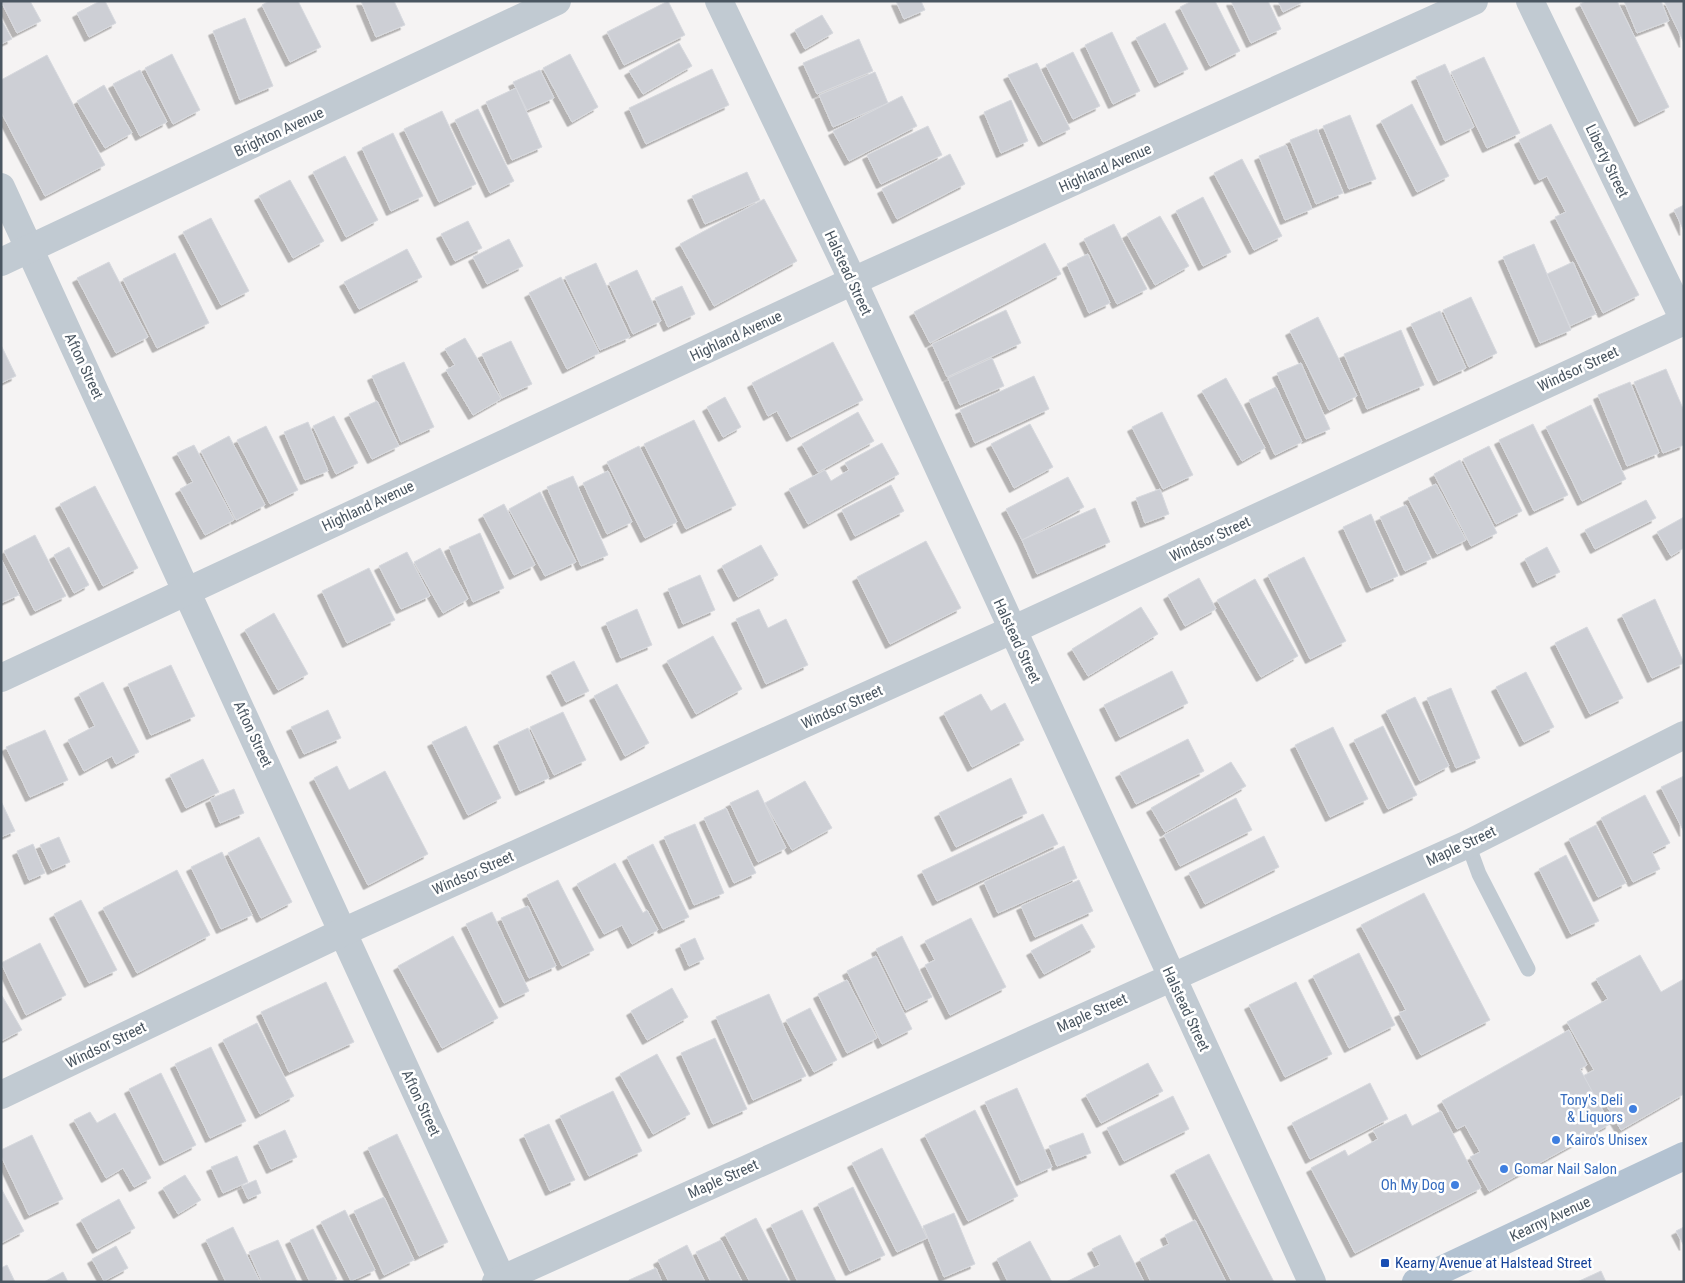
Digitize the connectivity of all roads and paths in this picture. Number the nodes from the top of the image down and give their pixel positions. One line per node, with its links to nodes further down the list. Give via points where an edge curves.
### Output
1 (557, 1): 6 (street, Brighton Avenue)
2 (719, 1): 8 (street, Halstead Street)
3 (1474, 1): 8 (street, Highland Avenue)
4 (1530, 1): 9 (street, Liberty Street)
5 (1, 187): 6 (street, Afton Street)
6 (30, 249): 7 (street, Brighton Avenue); 10 (street, Afton Street)
7 (1, 262)
8 (853, 281): 10 (street, Highland Avenue); 11 (street, Halstead Street)
9 (1684, 320): 11 (street, Windsor Street)
10 (187, 590): 12 (street, Highland Avenue); 15 (street, Afton Street)
11 (1012, 630): 15 (street, Windsor Street); 17 (street, Halstead Street)
12 (1, 678)
13 (1684, 735): 14 (street, Maple Street)
14 (1468, 844): 16 (lane, via 1479,874); 17 (street, Maple Street)
15 (343, 932): 18 (street, Windsor Street); 20 (street, Afton Street)
16 (1528, 969)
17 (1171, 977): 20 (street, Maple Street); 21 (street, Halstead Street)
18 (1, 1095)
19 (1684, 1156): 22 (main road, Kearny Avenue)
20 (500, 1281)
21 (1312, 1282)
22 (1416, 1282)

